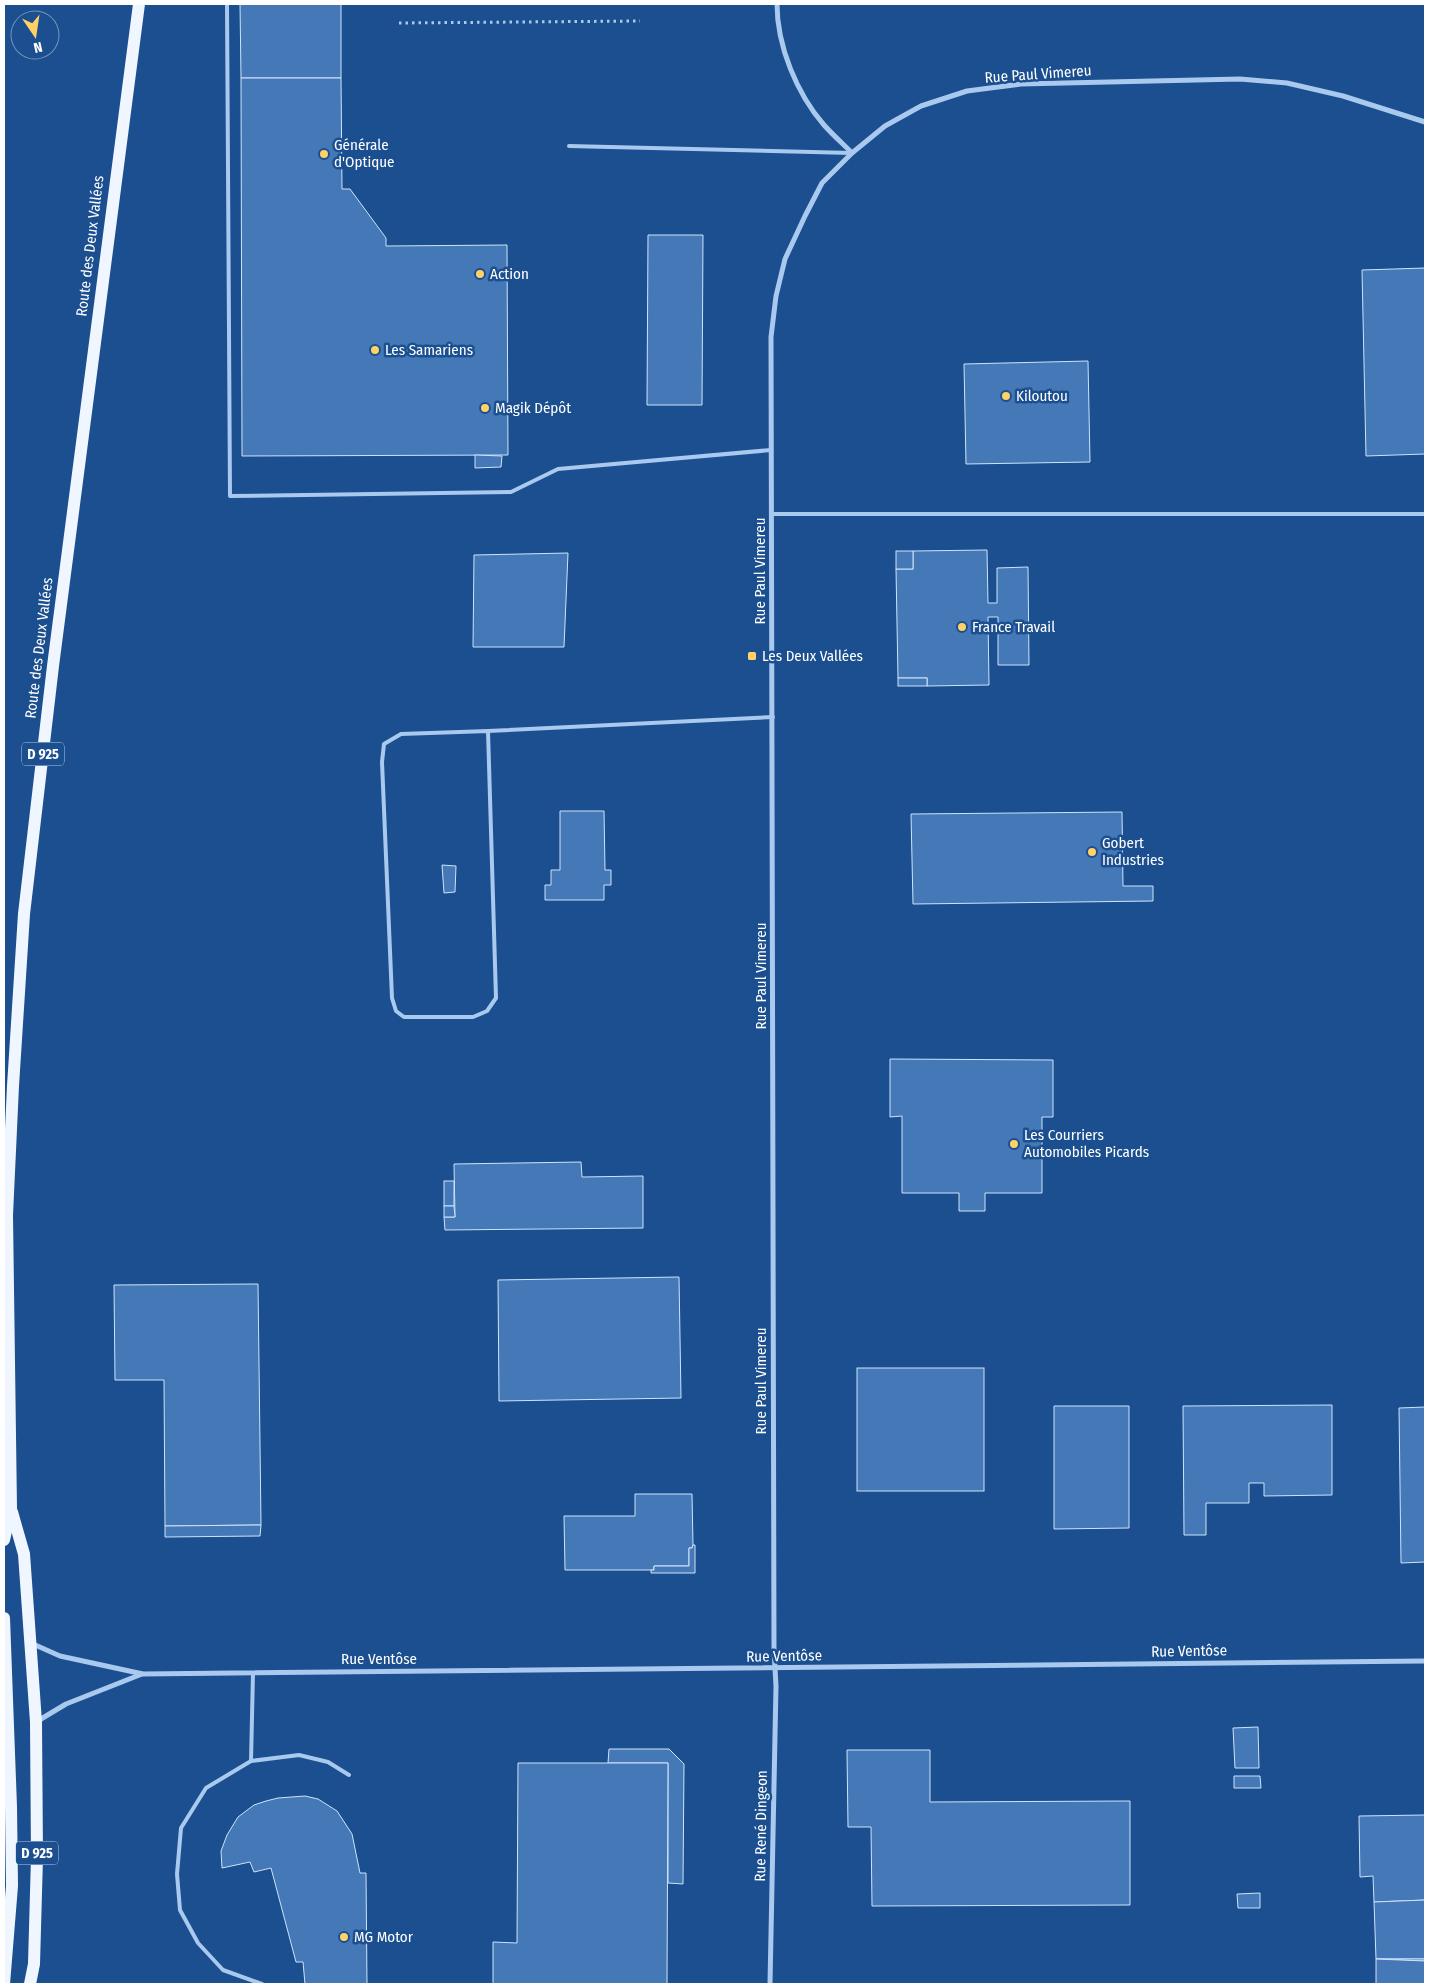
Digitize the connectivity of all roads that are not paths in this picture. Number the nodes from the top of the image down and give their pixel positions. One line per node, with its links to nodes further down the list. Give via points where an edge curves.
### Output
1 (139, 4): 12 (main road, Route des Deux Vallées / D 925, via 24,914 7,1216)
2 (227, 4): 7 (lane, via 230,496 511,492 558,469)
3 (777, 4): 6 (street, via 780,37 787,61 802,91 824,125)
4 (1425, 122): 6 (street, Rue Paul Vimereu, via 1344,96 1287,83 1240,79 1021,84 968,91 921,106 885,126)
5 (568, 146): 6 (lane)
6 (852, 153): 7 (street, Rue Paul Vimereu, via 822,183 785,259 771,337)
7 (771, 450): 8 (street, Rue Paul Vimereu)
8 (772, 514): 9 (lane); 10 (street, Rue Paul Vimereu)
9 (1425, 514)
10 (773, 717): 11 (lane); 17 (street, Rue Paul Vimereu)
11 (488, 731): 11 (lane, via 401,734 384,744 382,762 392,998 396,1011 404,1017 474,1017 487,1011 496,998)
12 (11, 1510): 13 (main road, Route des Deux Vallées / D 925); 15 (main road, Route des Deux Vallées / D 925, via 24,1554)
13 (4, 1540)
14 (4, 1618): 23 (main road, D 925, via 12,1806 12,1866)
15 (30, 1643): 19 (street, Rue Ventôse, via 60,1656); 20 (main road, Route des Deux Vallées / D 925)
16 (1425, 1661): 17 (street, Rue Ventôse)
17 (775, 1668): 18 (street, Rue Ventôse); 26 (street, Rue René Dingeon)
18 (254, 1672): 19 (street, Rue Ventôse); 21 (lane)
19 (143, 1674): 20 (street, Rue Ventôse, via 66,1704)
20 (36, 1722): 24 (main road, Route des Deux Vallées / D 925, via 37,1857 34,1964)
21 (251, 1761): 22 (lane, via 299,1755 328,1762); 25 (lane, via 206,1788 181,1828 177,1874 180,1910 198,1943 223,1970)
22 (349, 1775)
23 (4, 1984)
24 (30, 1984)
25 (262, 1984)
26 (770, 1984)

